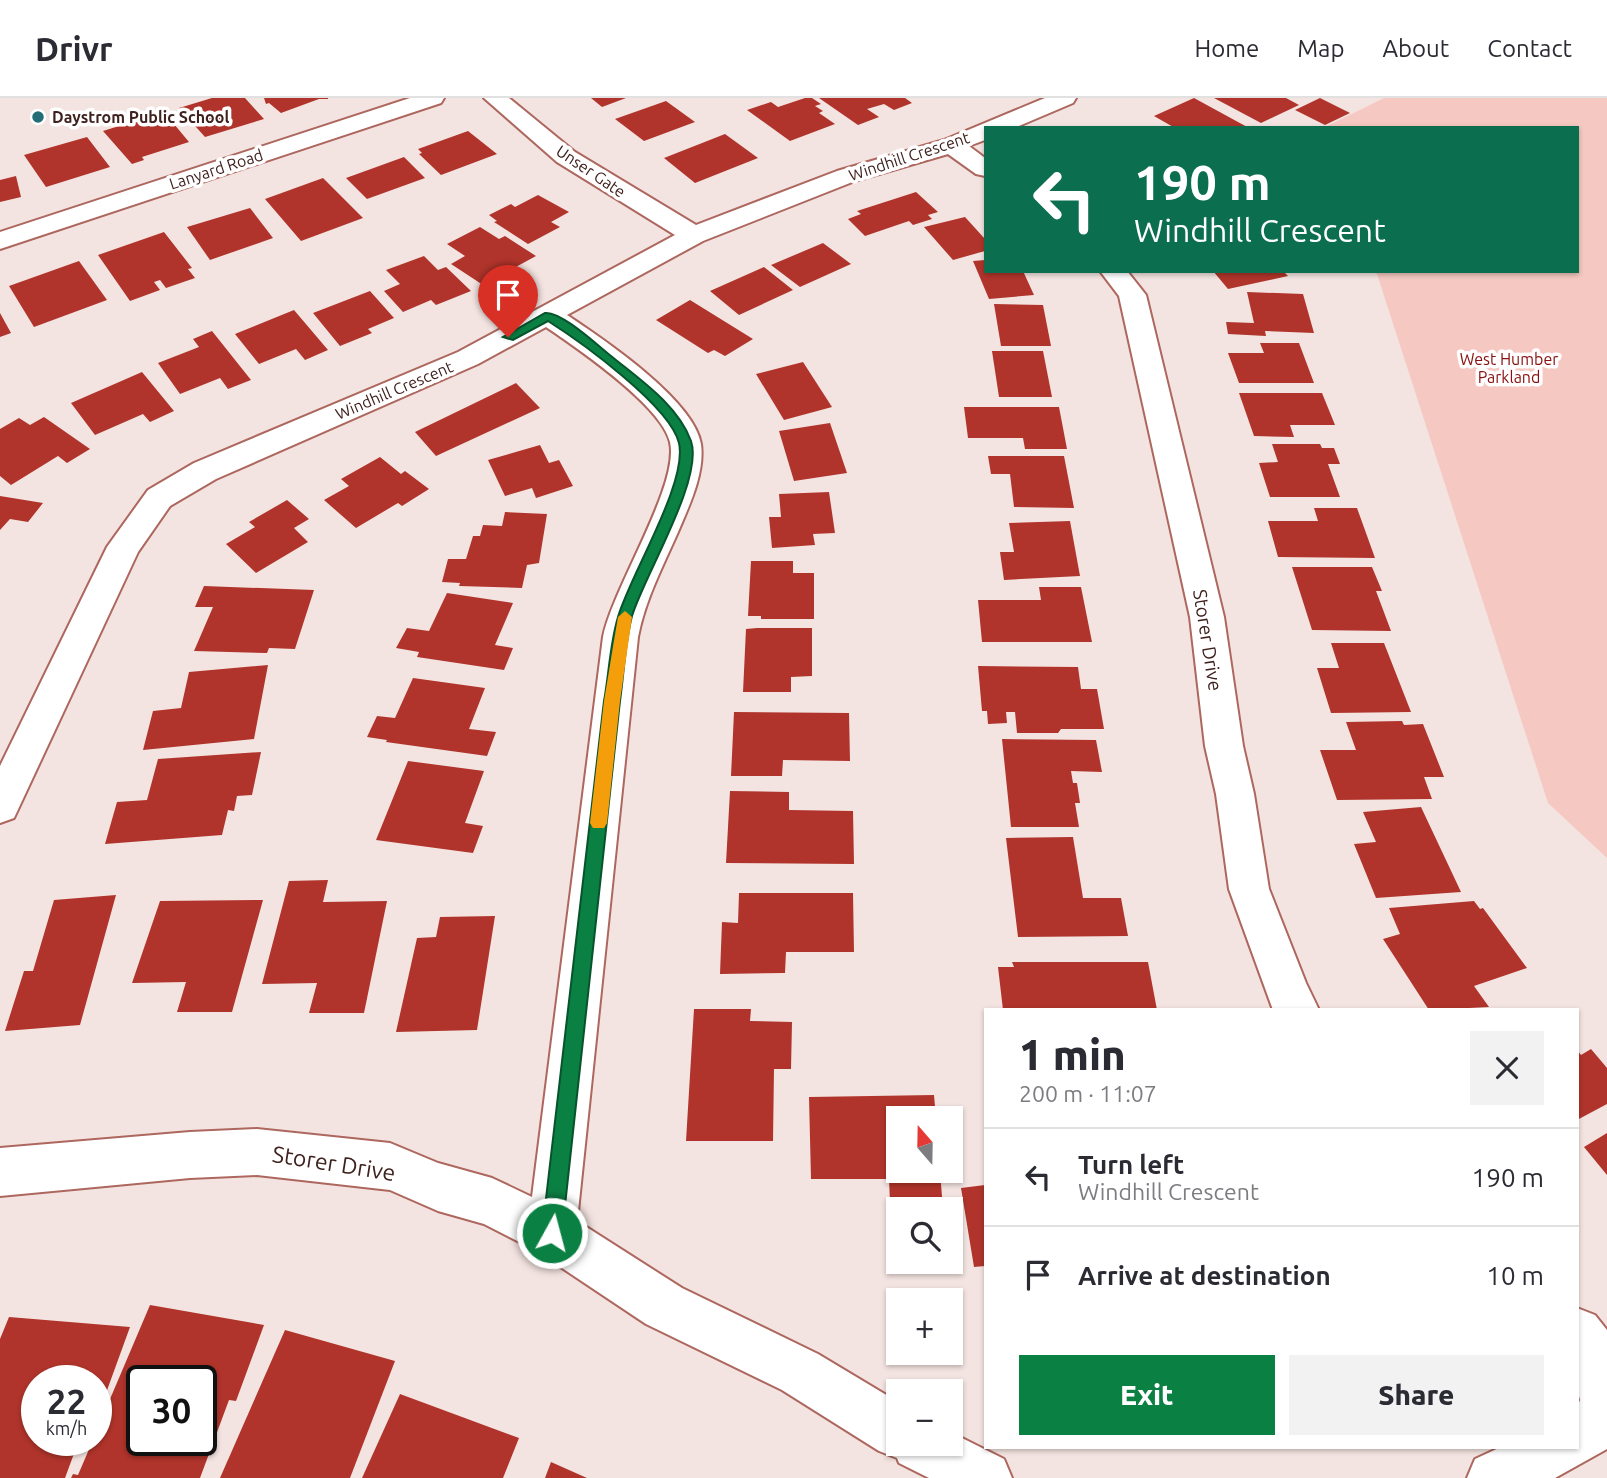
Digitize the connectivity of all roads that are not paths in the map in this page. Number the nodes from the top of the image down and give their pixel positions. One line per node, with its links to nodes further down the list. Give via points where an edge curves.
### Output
1 (433, 98): 9 (street, Lanyard Road)
2 (495, 98): 8 (street, Unser Gate, via 582,168)
3 (1065, 98): 4 (street, Windhill Crescent)
4 (998, 126)
5 (984, 131): 6 (street, Windhill Crescent)
6 (952, 145): 7 (street); 8 (street, Windhill Crescent, via 846,176)
7 (984, 168)
8 (694, 235): 11 (street, Windhill Crescent)
9 (0, 241)
10 (1116, 273): 13 (street, Storer Drive, via 1132,295 1207,617 1249,889)
11 (549, 316): 12 (street, Windhill Crescent, via 468,358 205,471 159,498 124,547); 15 (street, via 658,402 685,442 687,460 625,617)
12 (0, 806)
13 (1296, 1008)
14 (0, 1172): 15 (street, Storer Drive, via 257,1152 390,1167 492,1202)
15 (552, 1233): 17 (street, Storer Drive, via 664,1306 800,1372)
16 (1579, 1336): 18 (street, via 1591,1351 1606,1400 1601,1422)
17 (886, 1426)
18 (1579, 1436)
19 (1558, 1449): 22 (street)
20 (942, 1456): 21 (street)
21 (985, 1478)
22 (1494, 1478)

